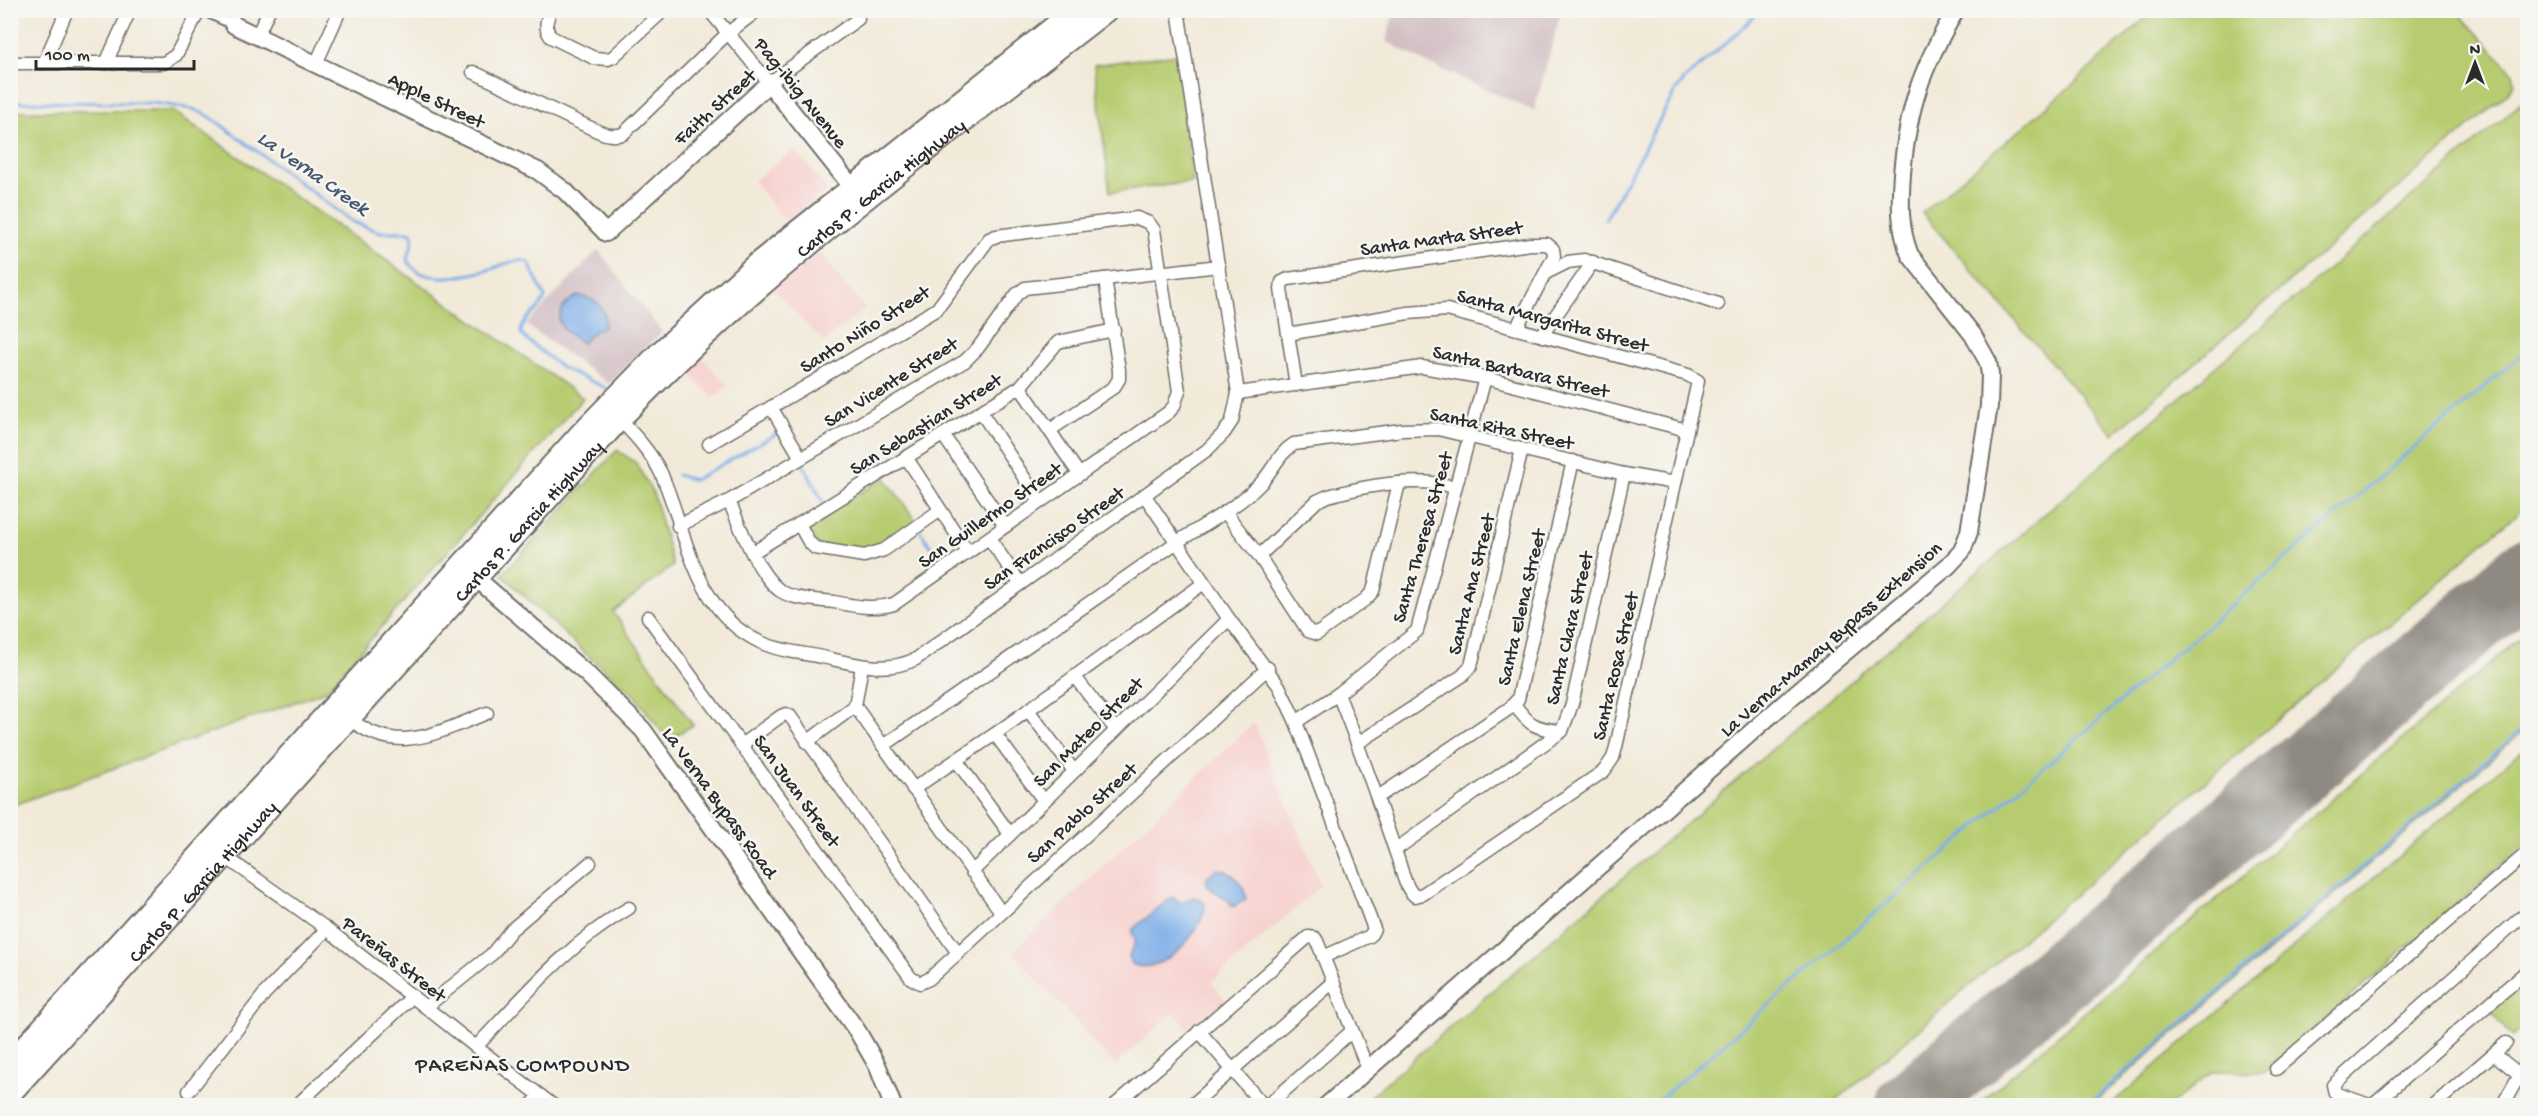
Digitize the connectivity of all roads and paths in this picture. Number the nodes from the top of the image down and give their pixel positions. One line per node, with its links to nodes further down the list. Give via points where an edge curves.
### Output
1 (67, 10): 18 (street)
2 (130, 10): 19 (street)
3 (268, 10): 16 (street)
4 (340, 10): 20 (street)
5 (550, 10): 6 (street, via 546,23 551,37 601,59 613,57)
6 (664, 10)
7 (709, 10): 15 (street, Pag-ibig Avenue)
8 (758, 10): 15 (street)
9 (1076, 10): 23 (highway, Carlos P. Garcia Highway)
10 (1106, 10): 23 (highway, Carlos P. Garcia Highway)
11 (1178, 10): 27 (street, San Francisco Street)
12 (1956, 10): 125 (street, La Verna-Mamay Bypass Extension, via 1916,91 1906,136 1900,203 1904,241 1910,255 1973,334 1988,362 1992,387 1988,417 1971,521 1962,551)
13 (202, 11): 16 (street, Apple Street, via 226,26 234,25); 19 (street, via 176,55 168,61)
14 (858, 19): 22 (street, Faith Street)
15 (728, 33): 21 (street, via 623,134 616,136 593,129); 22 (street, Pag-ibig Avenue)
16 (257, 36): 20 (street, Apple Street)
17 (10, 63): 18 (street)
18 (44, 63): 19 (street)
19 (106, 63)
20 (316, 64): 25 (street, Apple Street, via 538,171 565,191)
21 (473, 72)
22 (769, 83): 24 (street, Pag-ibig Avenue); 25 (street, Faith Street)
23 (964, 110): 24 (highway, Carlos P. Garcia Highway)
24 (857, 193): 43 (highway, Carlos P. Garcia Highway, via 761,272 673,363)
25 (606, 233)
26 (1593, 262): 29 (street, via 1568,262); 31 (street); 35 (street)
27 (1219, 266): 28 (street, San Vicente Street); 40 (street, San Francisco Street)
28 (1161, 272): 30 (street, San Vicente Street); 41 (street, Santo Niño Street, via 1154,230 1137,218 996,236 984,244 937,309); 53 (street, San Guillermo Street, via 1178,398 1169,412)
29 (1545, 273): 32 (street, Santa Marta Street); 34 (street, Santa Marta Street, via 1554,252 1551,245 1541,243 1288,279 1282,282)
30 (1105, 279): 33 (street); 51 (street, San Vicente Street, via 1025,288 965,361)
31 (1718, 304)
32 (1517, 327): 34 (street, Santa Margarita Street, via 1447,310); 35 (street, Santa Margarita Street)
33 (1114, 330): 39 (street, San Sebastian Street, via 1058,342); 44 (street, via 1119,380)
34 (1288, 334): 38 (street)
35 (1542, 334): 37 (street, Santa Margarita Street)
36 (1485, 378): 38 (street, Santa Barbara Street, via 1411,367); 45 (street, Santa Barbara Street); 47 (street, Santa Theresa Street)
37 (1698, 381): 45 (street, Santa Rosa Street)
38 (1296, 385): 40 (street, Santa Barbara Street)
39 (1020, 387): 42 (street, San Sebastian Street); 44 (street)
40 (1238, 393): 58 (street, San Francisco Street, via 1236,409 1224,433)
41 (771, 407): 48 (street, Santo Niño Street); 51 (street)
42 (981, 412): 46 (street, San Sebastian Street); 60 (street)
43 (612, 413): 64 (street, San Francisco Street, via 655,462); 71 (highway, Carlos P. Garcia Highway)
44 (1050, 430): 53 (street)
45 (1687, 430): 56 (street, Santa Rosa Street)
46 (943, 435): 50 (street, San Sebastian Street); 65 (street)
47 (1470, 437): 49 (street, Santa Rita Street); 57 (street, Santa Theresa Street); 62 (street, Santa Rita Street, via 1429,428 1302,441 1284,451 1261,483)
48 (709, 444)
49 (1522, 449): 52 (street, Santa Rita Street); 90 (street, Santa Ana Street, via 1472,666)
50 (906, 457): 61 (street); 63 (street, San Sebastian Street)
51 (801, 458): 59 (street, San Vicente Street)
52 (1573, 461): 54 (street, Santa Rita Street); 80 (street, Santa Elena Street, via 1521,694)
53 (1079, 474): 60 (street, San Guillermo Street)
54 (1624, 474): 56 (street, Santa Rita Street); 87 (street, Santa Clara Street, via 1572,704)
55 (1399, 483): 57 (street, via 1429,482); 70 (street, via 1337,493 1317,501); 70 (street, via 1372,591 1320,633 1308,631)
56 (1675, 483): 99 (street, Santa Rosa Street, via 1609,766 1423,894 1415,896 1410,892)
57 (1454, 488): 79 (street, Santa Theresa Street, via 1417,631)
58 (1145, 496): 67 (street); 72 (street, San Francisco Street)
59 (729, 501): 64 (street, San Vicente Street); 69 (street, San Guillermo Street)
60 (1040, 502): 65 (street, San Guillermo Street)
61 (939, 511): 63 (street, via 884,550 864,556 815,548); 68 (street)
62 (1225, 512): 67 (street, Santa Rita Street); 70 (street)
63 (799, 524): 69 (street, San Sebastian Street)
64 (678, 526): 76 (street, San Francisco Street, via 706,590 730,621 748,635 762,643)
65 (1005, 526): 66 (street, San Guillermo Street)
66 (989, 538): 68 (street, San Guillermo Street); 72 (street)
67 (1177, 542): 73 (street); 92 (street, Santa Rita Street)
68 (968, 552): 69 (street, San Guillermo Street, via 894,604 872,607 780,591)
69 (752, 553)
70 (1259, 556)
71 (469, 572): 83 (highway, Carlos P. Garcia Highway); 133 (street, La Verna Bypass Road, via 588,675 643,730 858,1032 878,1067)
72 (1020, 583): 76 (street, San Francisco Street, via 916,659 902,666)
73 (1204, 583): 75 (street); 78 (street)
74 (648, 617): 91 (street, San Juan Street)
75 (1229, 618): 77 (street); 86 (street, San Mateo Street)
76 (862, 666): 81 (street)
77 (1268, 668): 85 (street); 106 (street, San Pablo Street)
78 (1075, 677): 82 (street); 86 (street)
79 (1338, 693): 85 (street, Santa Theresa Street); 90 (street)
80 (1514, 704): 87 (street, via 1530,724); 96 (street, Santa Elena Street)
81 (855, 706): 89 (street); 92 (street)
82 (1028, 710): 88 (street); 94 (street)
83 (342, 713): 84 (street, via 376,735 406,741); 100 (highway, Carlos P. Garcia Highway)
84 (487, 713)
85 (1296, 722): 110 (street, via 1374,929 1370,936)
86 (1116, 730): 94 (street, San Mateo Street)
87 (1562, 731): 99 (street, Santa Clara Street)
88 (994, 734): 93 (street); 97 (street)
89 (807, 742): 91 (street, via 786,714); 109 (street)
90 (1358, 743): 96 (street)
91 (741, 744): 113 (street, San Juan Street, via 910,978)
92 (883, 746): 95 (street)
93 (956, 760): 95 (street); 98 (street)
94 (1074, 771): 97 (street, San Mateo Street)
95 (913, 789): 103 (street)
96 (1378, 797): 99 (street)
97 (1044, 801): 98 (street, San Mateo Street)
98 (1010, 834): 103 (street, San Mateo Street)
99 (1395, 850)
100 (217, 851): 107 (street, Pareñas Street); 108 (highway, Carlos P. Garcia Highway)
101 (2528, 852): 123 (street)
102 (590, 863): 115 (street, via 512,930 492,954)
103 (972, 872): 106 (street)
104 (629, 908): 119 (street, via 595,929 538,981)
105 (2528, 910): 138 (street, via 2333,1085 2335,1092)
106 (1001, 912): 109 (street, San Pablo Street)
107 (327, 929): 114 (street, Pareñas Street); 127 (street, via 266,992)
108 (128, 949): 122 (highway, Carlos P. Garcia Highway); 128 (highway, Carlos P. Garcia Highway)
109 (958, 954): 113 (street, San Pablo Street)
110 (1323, 957): 112 (street); 116 (street, via 1317,941 1305,939)
111 (2528, 970): 138 (street)
112 (1333, 982): 117 (street); 124 (street)
113 (920, 983)
114 (413, 996): 115 (street, Pareñas Street); 130 (street)
115 (426, 1007): 119 (street, Pareñas Street)
116 (1199, 1031): 124 (street); 134 (street)
117 (1352, 1031): 125 (street); 136 (street)
118 (2506, 1043): 120 (street)
119 (476, 1047): 129 (street, Pareñas Street)
120 (2494, 1054): 126 (street); 139 (street)
121 (2528, 1060): 126 (street)
122 (10, 1064)
123 (2276, 1069)
124 (1233, 1070): 135 (street); 136 (street)
125 (1368, 1070): 137 (street, La Verna-Mamay Bypass Extension)
126 (2519, 1074): 140 (street)
127 (189, 1091)
128 (10, 1093)
129 (541, 1096): 131 (street); 132 (street, Pareñas Street)
130 (296, 1106)
131 (530, 1106)
132 (554, 1106)
133 (893, 1106)
134 (1114, 1106)
135 (1191, 1106)
136 (1265, 1106)
137 (1326, 1106)
138 (2372, 1106)
139 (2433, 1106)
140 (2502, 1106)

